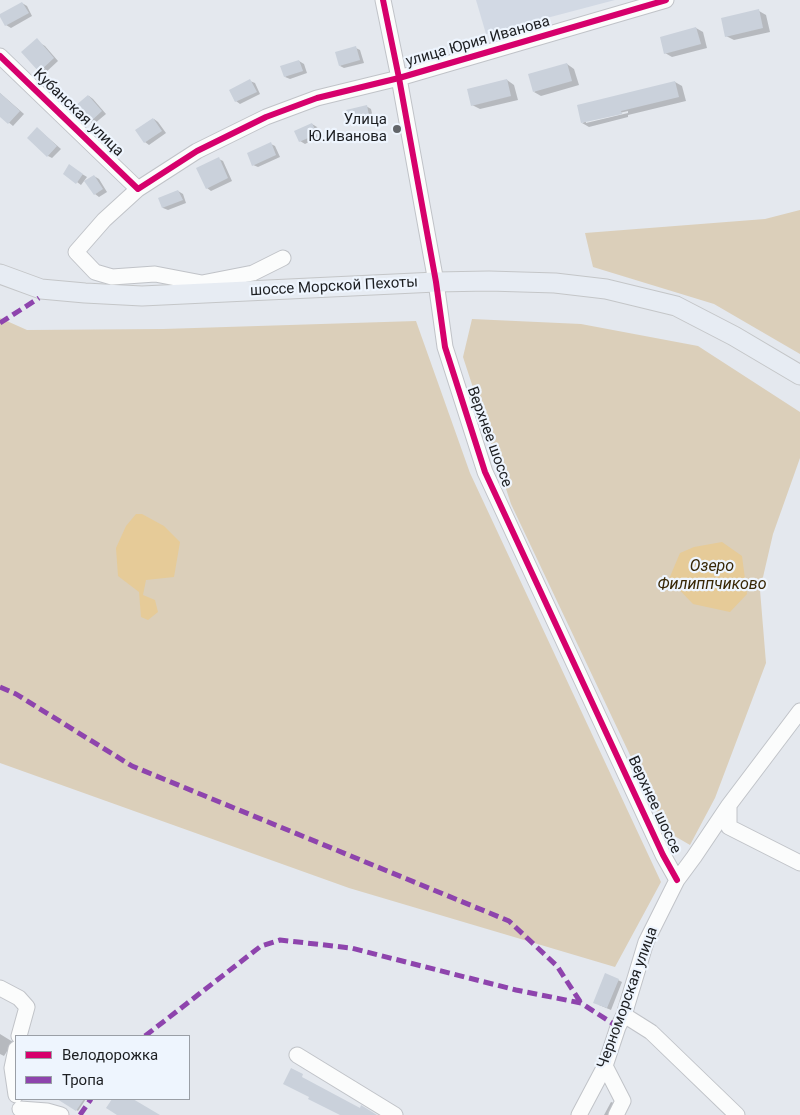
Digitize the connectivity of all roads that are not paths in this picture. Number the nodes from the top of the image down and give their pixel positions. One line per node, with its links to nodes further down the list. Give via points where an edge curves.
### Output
1 (383, 0): 4 (street, Верхнее шоссе)
2 (666, 0): 4 (street, улица Юрия Иванова)
3 (0, 56): 5 (street, Кубанская улица)
4 (399, 78): 5 (street, улица Юрия Иванова, via 317,98 266,117 196,151); 8 (street, Верхнее шоссе)
5 (138, 189): 6 (street, улица Юрия Иванова, via 76,252 95,272 112,277 155,274 202,283 253,274)
6 (282, 258)
7 (0, 274): 8 (main road, шоссе Морской Пехоты, via 41,289 142,296)
8 (436, 282): 9 (main road, шоссе Морской Пехоты, via 502,280 554,283 606,289 676,306); 13 (street, Верхнее шоссе, via 445,347 486,472)
9 (800, 375)
10 (800, 712): 11 (street, Черноморская улица)
11 (728, 805): 12 (street, via 729,827); 13 (street, Черноморская улица)
12 (800, 863)
13 (677, 880): 15 (street, Черноморская улица, via 646,942)
14 (0, 988): 16 (street, via 19,998 27,1007)
15 (624, 1015): 19 (street, Черноморская улица); 28 (street, via 651,1032)
16 (19, 1035)
17 (15, 1054): 21 (street, via 12,1068)
18 (297, 1056): 25 (street)
19 (605, 1066): 26 (street, Черноморская улица); 27 (street, via 623,1101)
20 (0, 1079): 22 (street)
21 (15, 1084)
22 (15, 1097)
23 (18, 1101): 24 (street)
24 (61, 1115)
25 (395, 1115)
26 (579, 1115)
27 (616, 1115)
28 (737, 1115)

